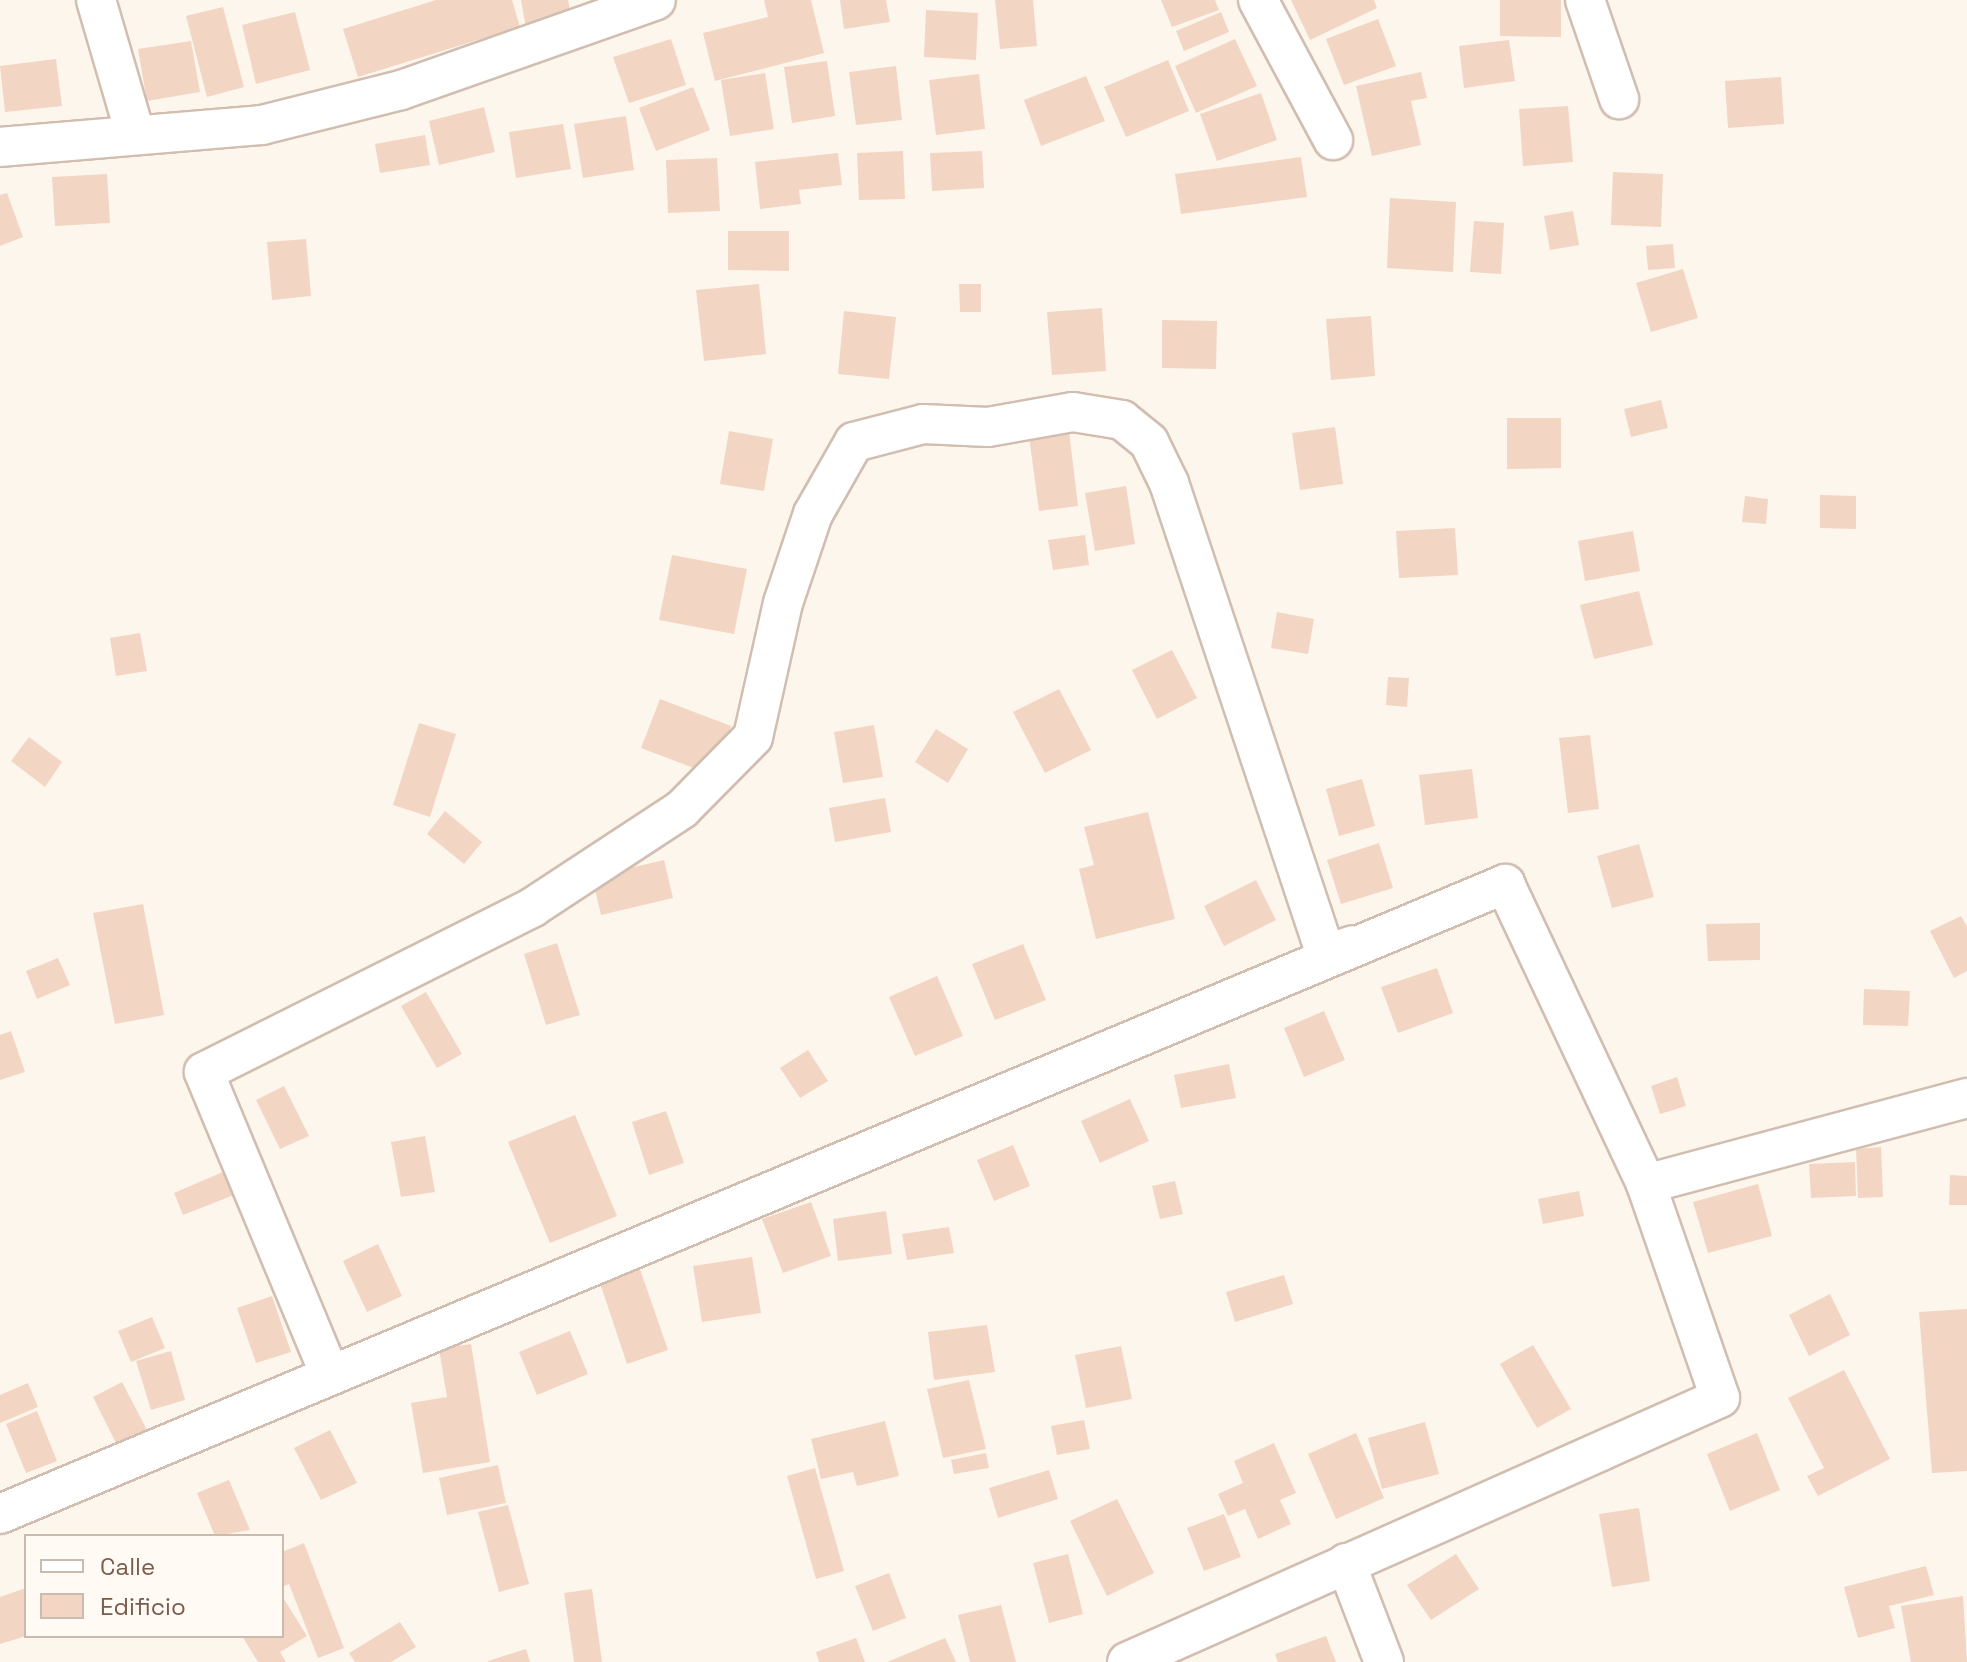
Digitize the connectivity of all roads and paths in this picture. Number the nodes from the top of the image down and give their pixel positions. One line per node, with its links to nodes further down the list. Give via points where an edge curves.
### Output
1 (96, 0): 7 (street)
2 (656, 0): 5 (street)
3 (1258, 0): 8 (street)
4 (1585, 0): 6 (street)
5 (593, 10): 7 (street, via 401,90 262,125)
6 (1619, 99)
7 (135, 133): 9 (street)
8 (1333, 140)
9 (0, 147)
10 (1359, 942): 12 (street, via 1505,884); 13 (street); 13 (street, via 1326,954 1169,483 1149,442 1122,420 1073,412 988,427 923,424 854,442 813,514 783,603 753,737 682,809 533,907 204,1072)
11 (1967, 1098): 12 (street)
12 (1646, 1184): 15 (street, via 1720,1398)
13 (330, 1375): 14 (street)
14 (0, 1514)
15 (1346, 1563): 16 (street); 17 (street)
16 (1127, 1662)
17 (1384, 1662)

